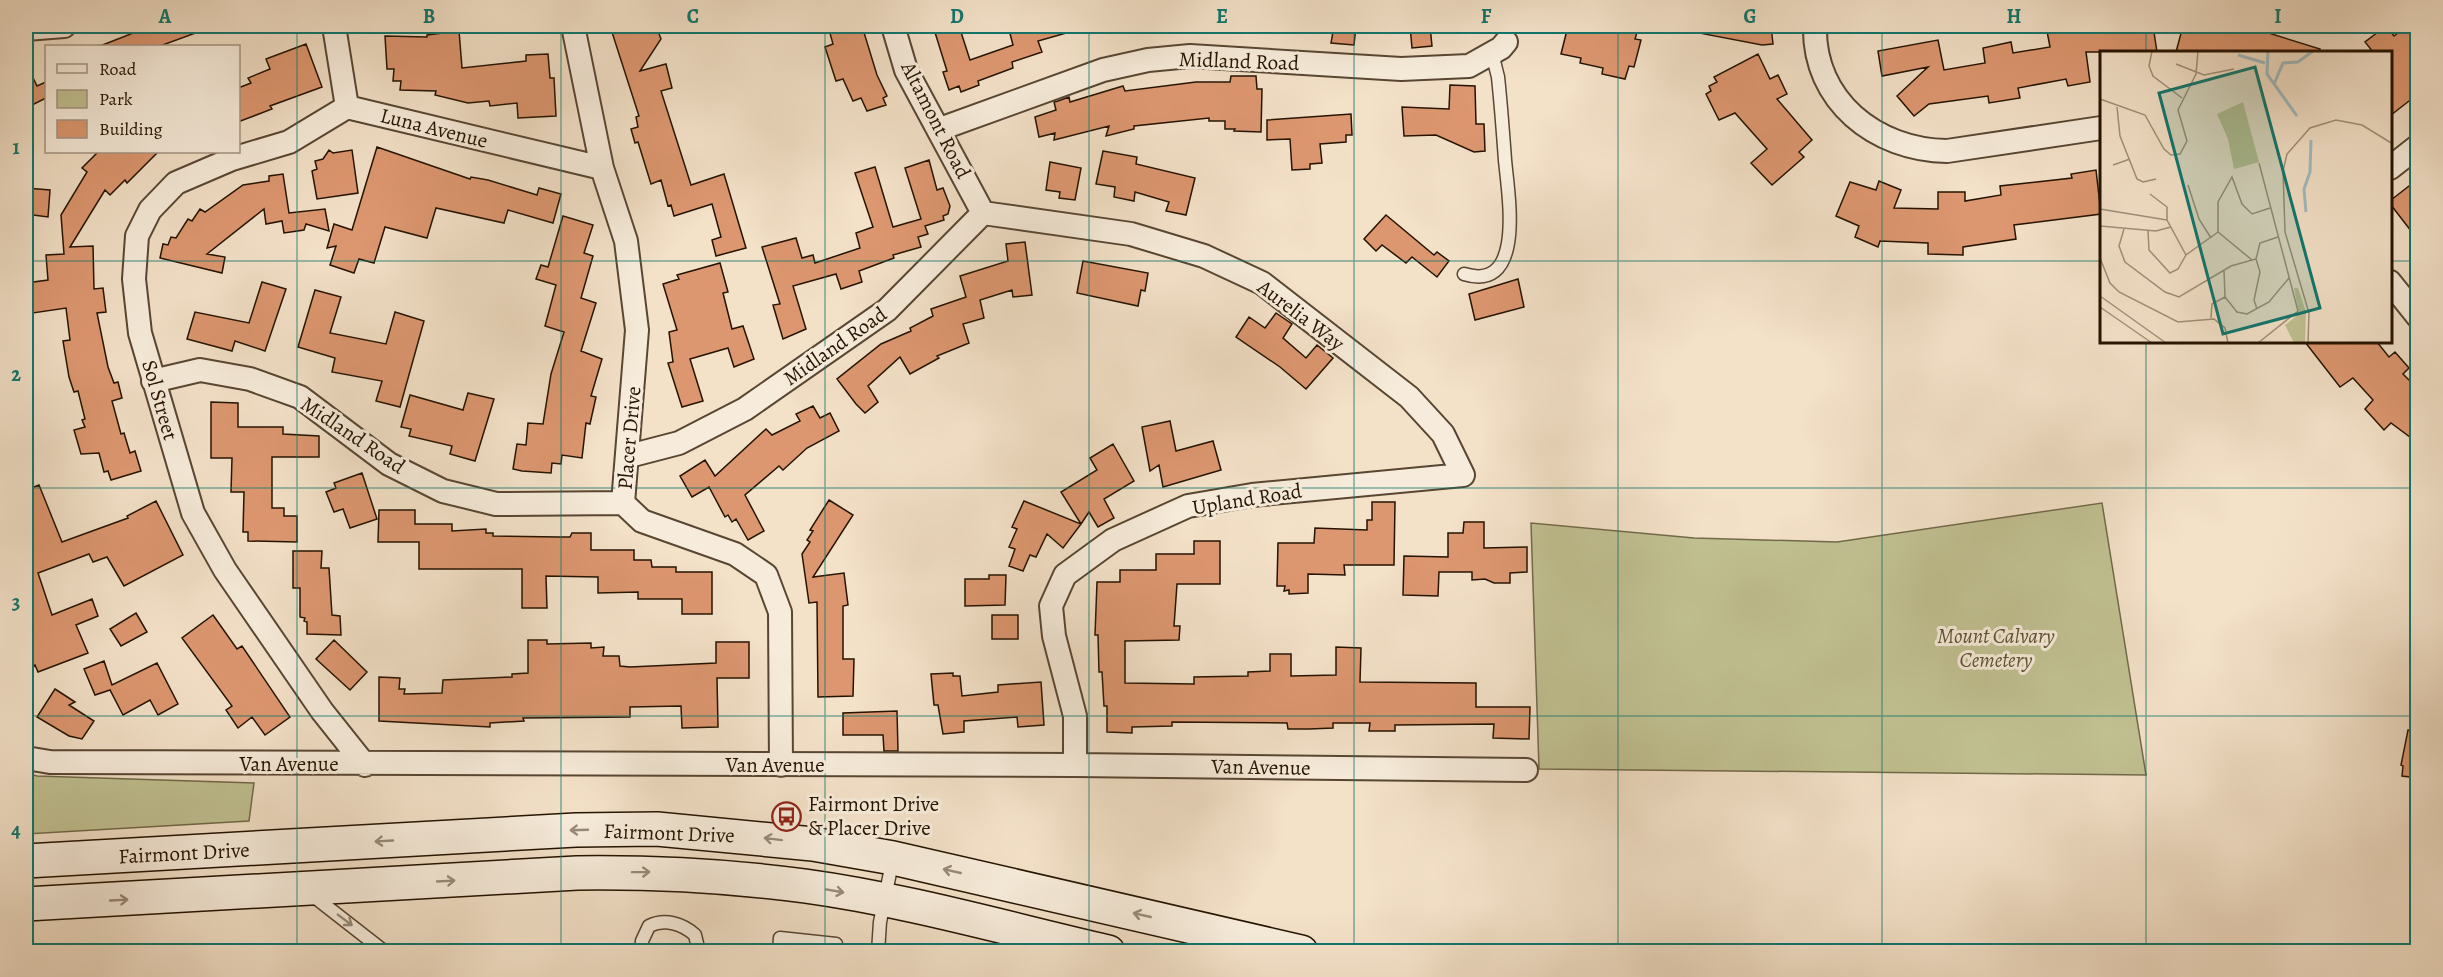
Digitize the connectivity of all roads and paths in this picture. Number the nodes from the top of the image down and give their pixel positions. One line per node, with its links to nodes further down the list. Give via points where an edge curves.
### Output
1 (64, 26): 6 (street)
2 (334, 26): 8 (street)
3 (573, 26): 13 (street, Placer Drive)
4 (893, 26): 10 (street, Altamont Road, via 906,70)
5 (1815, 26): 9 (street, via 1814,47 1826,80 1843,105 1866,128 1898,144 1922,151 1947,151)
6 (26, 29)
7 (1499, 47): 10 (street, Midland Road, via 1469,66 1401,69 1190,56 1148,60 1103,70); 15 (lane, via 1511,229 1500,265 1489,275 1476,277)
8 (347, 107): 13 (street, Luna Avenue); 18 (street, Sol Street, via 289,142 232,159 176,183 150,210 137,236 134,279 140,333)
9 (2100, 128)
10 (940, 129): 14 (street, Altamont Road)
11 (2418, 146): 12 (street)
12 (2392, 167)
13 (602, 168): 19 (street, Placer Drive, via 627,241 637,330)
14 (983, 213): 19 (street, Midland Road, via 887,310 745,409 679,443); 20 (street, Aurelia Way, via 1131,234 1204,256 1262,283 1409,397 1443,434)
15 (1464, 273)
16 (2392, 283): 17 (street)
17 (2418, 317)
18 (153, 381): 21 (street, Midland Road, via 200,370 250,379 300,397 389,464 443,490 485,502); 23 (street, Sol Street, via 193,513 225,570)
19 (629, 456): 21 (street, Placer Drive)
20 (1463, 475): 25 (street, Upland Road, via 1252,495 1188,506 1113,540 1065,575 1051,606 1054,636 1075,716)
21 (623, 503): 24 (street, Placer Drive, via 642,521 735,554 766,575 780,612)
22 (26, 758): 23 (street, Van Avenue, via 50,762)
23 (364, 765): 24 (street, Van Avenue)
24 (781, 765): 25 (street, Van Avenue)
25 (1075, 765): 26 (street, Van Avenue)
26 (1526, 770)
27 (893, 858): 28 (main road, Fairmont Drive, one-way to 28, via 733,834 645,829); 30 (lane); 39 (main road, Fairmont Drive, one-way to 27)
28 (26, 861)
29 (304, 889): 30 (main road, Fairmont Drive, one-way to 30, via 655,872 807,886); 31 (main road, Fairmont Drive, one-way to 29); 32 (lane, one-way to 32)
30 (885, 900): 37 (lane); 38 (main road, Fairmont Drive)
31 (26, 904)
32 (385, 951)
33 (641, 951): 34 (lane, via 650,926 668,922 682,925 695,935)
34 (699, 951)
35 (779, 951): 36 (lane, via 780,938 836,944)
36 (836, 951)
37 (878, 951)
38 (1108, 951)
39 (1301, 951)

